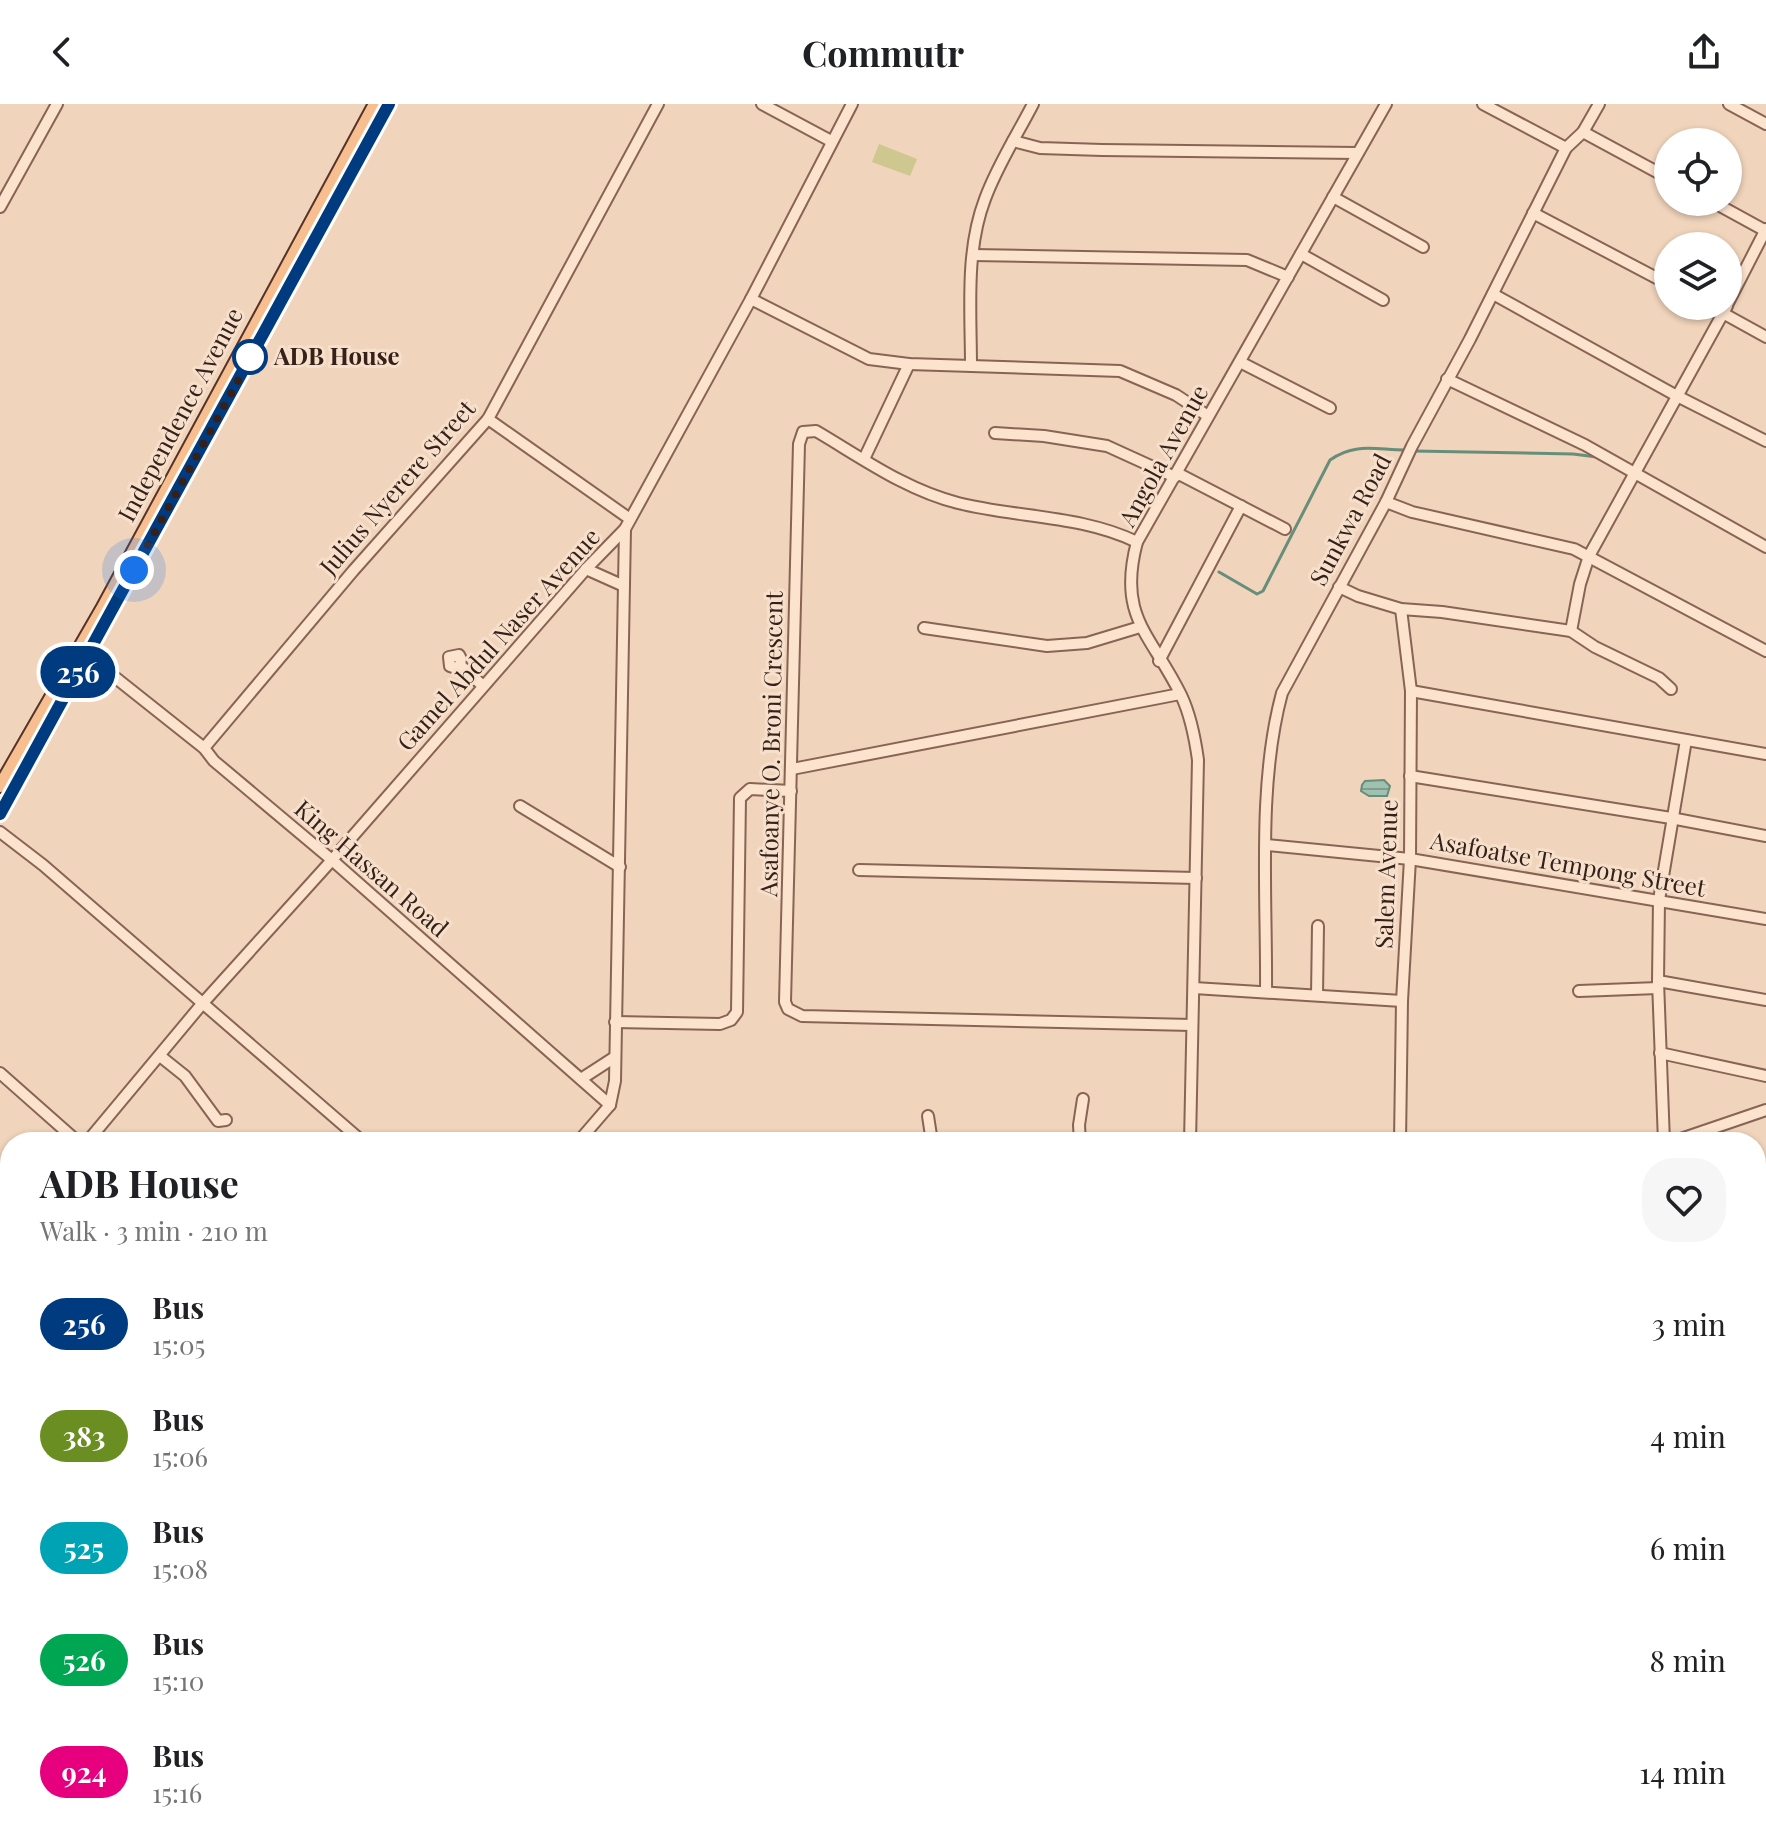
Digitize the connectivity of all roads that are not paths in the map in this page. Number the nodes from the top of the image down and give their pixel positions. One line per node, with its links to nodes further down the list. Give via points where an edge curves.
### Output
1 (57, 104): 20 (street)
2 (375, 104): 78 (main road, Independence Avenue, via 102,609)
3 (389, 104): 63 (main road, Independence Avenue)
4 (658, 104): 43 (street, Julius Nyerere Street)
5 (762, 104): 14 (street)
6 (852, 104): 14 (street, Gamel Abdul Naser Avenue)
7 (1033, 104): 15 (street)
8 (1386, 104): 17 (street, Angola Avenue)
9 (1483, 104): 16 (street)
10 (1599, 104): 13 (street, Sunkwa Road)
11 (1729, 104): 12 (street)
12 (1766, 124)
13 (1583, 132): 16 (street, Sunkwa Road); 18 (street)
14 (831, 141): 31 (street, Gamel Abdul Naser Avenue)
15 (1013, 141): 17 (street, via 1040,148); 26 (street, via 984,200)
16 (1566, 148): 21 (street, Sunkwa Road)
17 (1357, 153): 19 (street, Angola Avenue)
18 (1654, 170)
19 (1333, 197): 24 (street); 25 (street, Angola Avenue)
20 (0, 207)
21 (1533, 213): 29 (street); 30 (street, Sunkwa Road)
22 (1740, 216): 23 (street)
23 (1766, 230): 27 (street)
24 (1423, 247)
25 (1301, 254): 28 (street, Angola Avenue); 32 (street)
26 (973, 255): 28 (street, via 1247,260); 38 (street)
27 (1742, 276)
28 (1288, 277): 36 (street, Angola Avenue)
29 (1654, 277)
30 (1493, 294): 39 (street, Sunkwa Road); 40 (street)
31 (751, 299): 37 (street, via 860,357); 51 (street, Gamel Abdul Naser Avenue)
32 (1383, 300)
33 (1742, 319): 35 (street)
34 (1719, 320): 40 (street)
35 (1766, 337)
36 (1240, 362): 41 (street); 42 (street, Angola Avenue)
37 (909, 364): 38 (street); 46 (street)
38 (971, 366): 42 (street, via 1120,371 1176,395)
39 (1447, 379): 47 (street); 49 (street, Sunkwa Road)
40 (1677, 396): 45 (street); 47 (street)
41 (1330, 408)
42 (1208, 416): 48 (street, Angola Avenue)
43 (488, 419): 51 (street); 74 (street, Julius Nyerere Street)
44 (995, 433): 48 (street, via 1107,446)
45 (1766, 441)
46 (864, 459): 53 (street, Asafoanye O. Broni Crescent, via 939,497 1108,529); 76 (street, Asafoanye O. Broni Crescent, via 816,431 803,432)
47 (1636, 473): 54 (street); 55 (street)
48 (1176, 475): 50 (street); 53 (street, Angola Avenue)
49 (1386, 502): 55 (street); 58 (street, Sunkwa Road)
50 (1241, 506): 52 (street); 65 (street)
51 (627, 524): 56 (street, Gamel Abdul Naser Avenue); 57 (street)
52 (1285, 529)
53 (1137, 542): 60 (street, Angola Avenue, via 1131,590)
54 (1766, 547)
55 (1589, 556): 62 (street); 64 (street)
56 (586, 569): 57 (street); 69 (street, Gamel Abdul Naser Avenue)
57 (624, 586): 88 (street)
58 (1339, 587): 59 (street); 85 (street, Sunkwa Road, via 1282,693 1267,787)
59 (1401, 609): 62 (street); 71 (street, Salem Avenue)
60 (1140, 627): 61 (street, via 1087,643 1047,646); 65 (street, Angola Avenue)
61 (924, 628)
62 (1571, 631): 70 (street)
63 (91, 648): 67 (street, King Hassan Road); 68 (main road, Independence Avenue)
64 (1766, 651)
65 (1159, 661): 72 (street, Angola Avenue)
66 (460, 665): 69 (street)
67 (102, 667): 68 (street); 74 (street, King Hassan Road)
68 (80, 668): 81 (main road, Independence Avenue)
69 (482, 685): 87 (street, Gamel Abdul Naser Avenue)
70 (1671, 689)
71 (1411, 691): 73 (street); 77 (street, Salem Avenue)
72 (1180, 694): 76 (street); 90 (street, Angola Avenue, via 1198,760)
73 (1686, 740): 75 (street); 82 (street)
74 (204, 748): 87 (street, King Hassan Road)
75 (1766, 754)
76 (792, 769): 79 (street, Asafoanye O. Broni Crescent)
77 (1410, 776): 82 (street); 86 (street, Salem Avenue)
78 (0, 786)
79 (791, 791): 102 (street, via 750,789 740,798 737,1012 731,1020); 103 (street, Asafoanye O. Broni Crescent, via 785,1002 793,1013)
80 (520, 806): 88 (street)
81 (0, 814)
82 (1671, 818): 84 (street); 91 (street)
83 (0, 832): 101 (street)
84 (1766, 836)
85 (1267, 845): 86 (street, Asafoatse Tempong Street); 96 (street, Sunkwa Road)
86 (1410, 859): 91 (street, Asafoatse Tempong Street); 100 (street, Salem Avenue)
87 (332, 860): 101 (street, Gamel Abdul Naser Avenue); 109 (street, King Hassan Road)
88 (620, 867): 102 (street)
89 (859, 870): 90 (street)
90 (1196, 878): 95 (street, Angola Avenue)
91 (1659, 900): 92 (street, Asafoatse Tempong Street); 94 (street)
92 (1766, 919)
93 (1318, 926): 98 (street)
94 (1658, 985): 97 (street); 99 (street); 104 (street)
95 (1194, 988): 96 (street); 103 (street, Angola Avenue)
96 (1266, 991): 98 (street)
97 (1579, 991)
98 (1317, 995): 100 (street)
99 (1766, 1000)
100 (1402, 1001): 122 (street, Salem Avenue)
101 (202, 1004): 105 (street, Gamel Abdul Naser Avenue); 117 (street)
102 (615, 1022): 106 (street)
103 (1192, 1025): 121 (street, Angola Avenue)
104 (1660, 1053): 108 (street); 123 (street)
105 (160, 1056): 114 (street, via 185,1076 218,1121); 116 (street, Gamel Abdul Naser Avenue)
106 (615, 1057): 109 (street); 111 (street)
107 (0, 1073): 115 (street)
108 (1766, 1076)
109 (581, 1079): 111 (street, King Hassan Road)
110 (1083, 1099): 120 (street)
111 (610, 1105): 118 (street)
112 (1766, 1110): 124 (street)
113 (928, 1116): 119 (street)
114 (226, 1120)
115 (67, 1132)
116 (95, 1132)
117 (351, 1132)
118 (587, 1132)
119 (930, 1132)
120 (1079, 1132)
121 (1190, 1132)
122 (1400, 1132)
123 (1664, 1132)
124 (1701, 1132)

